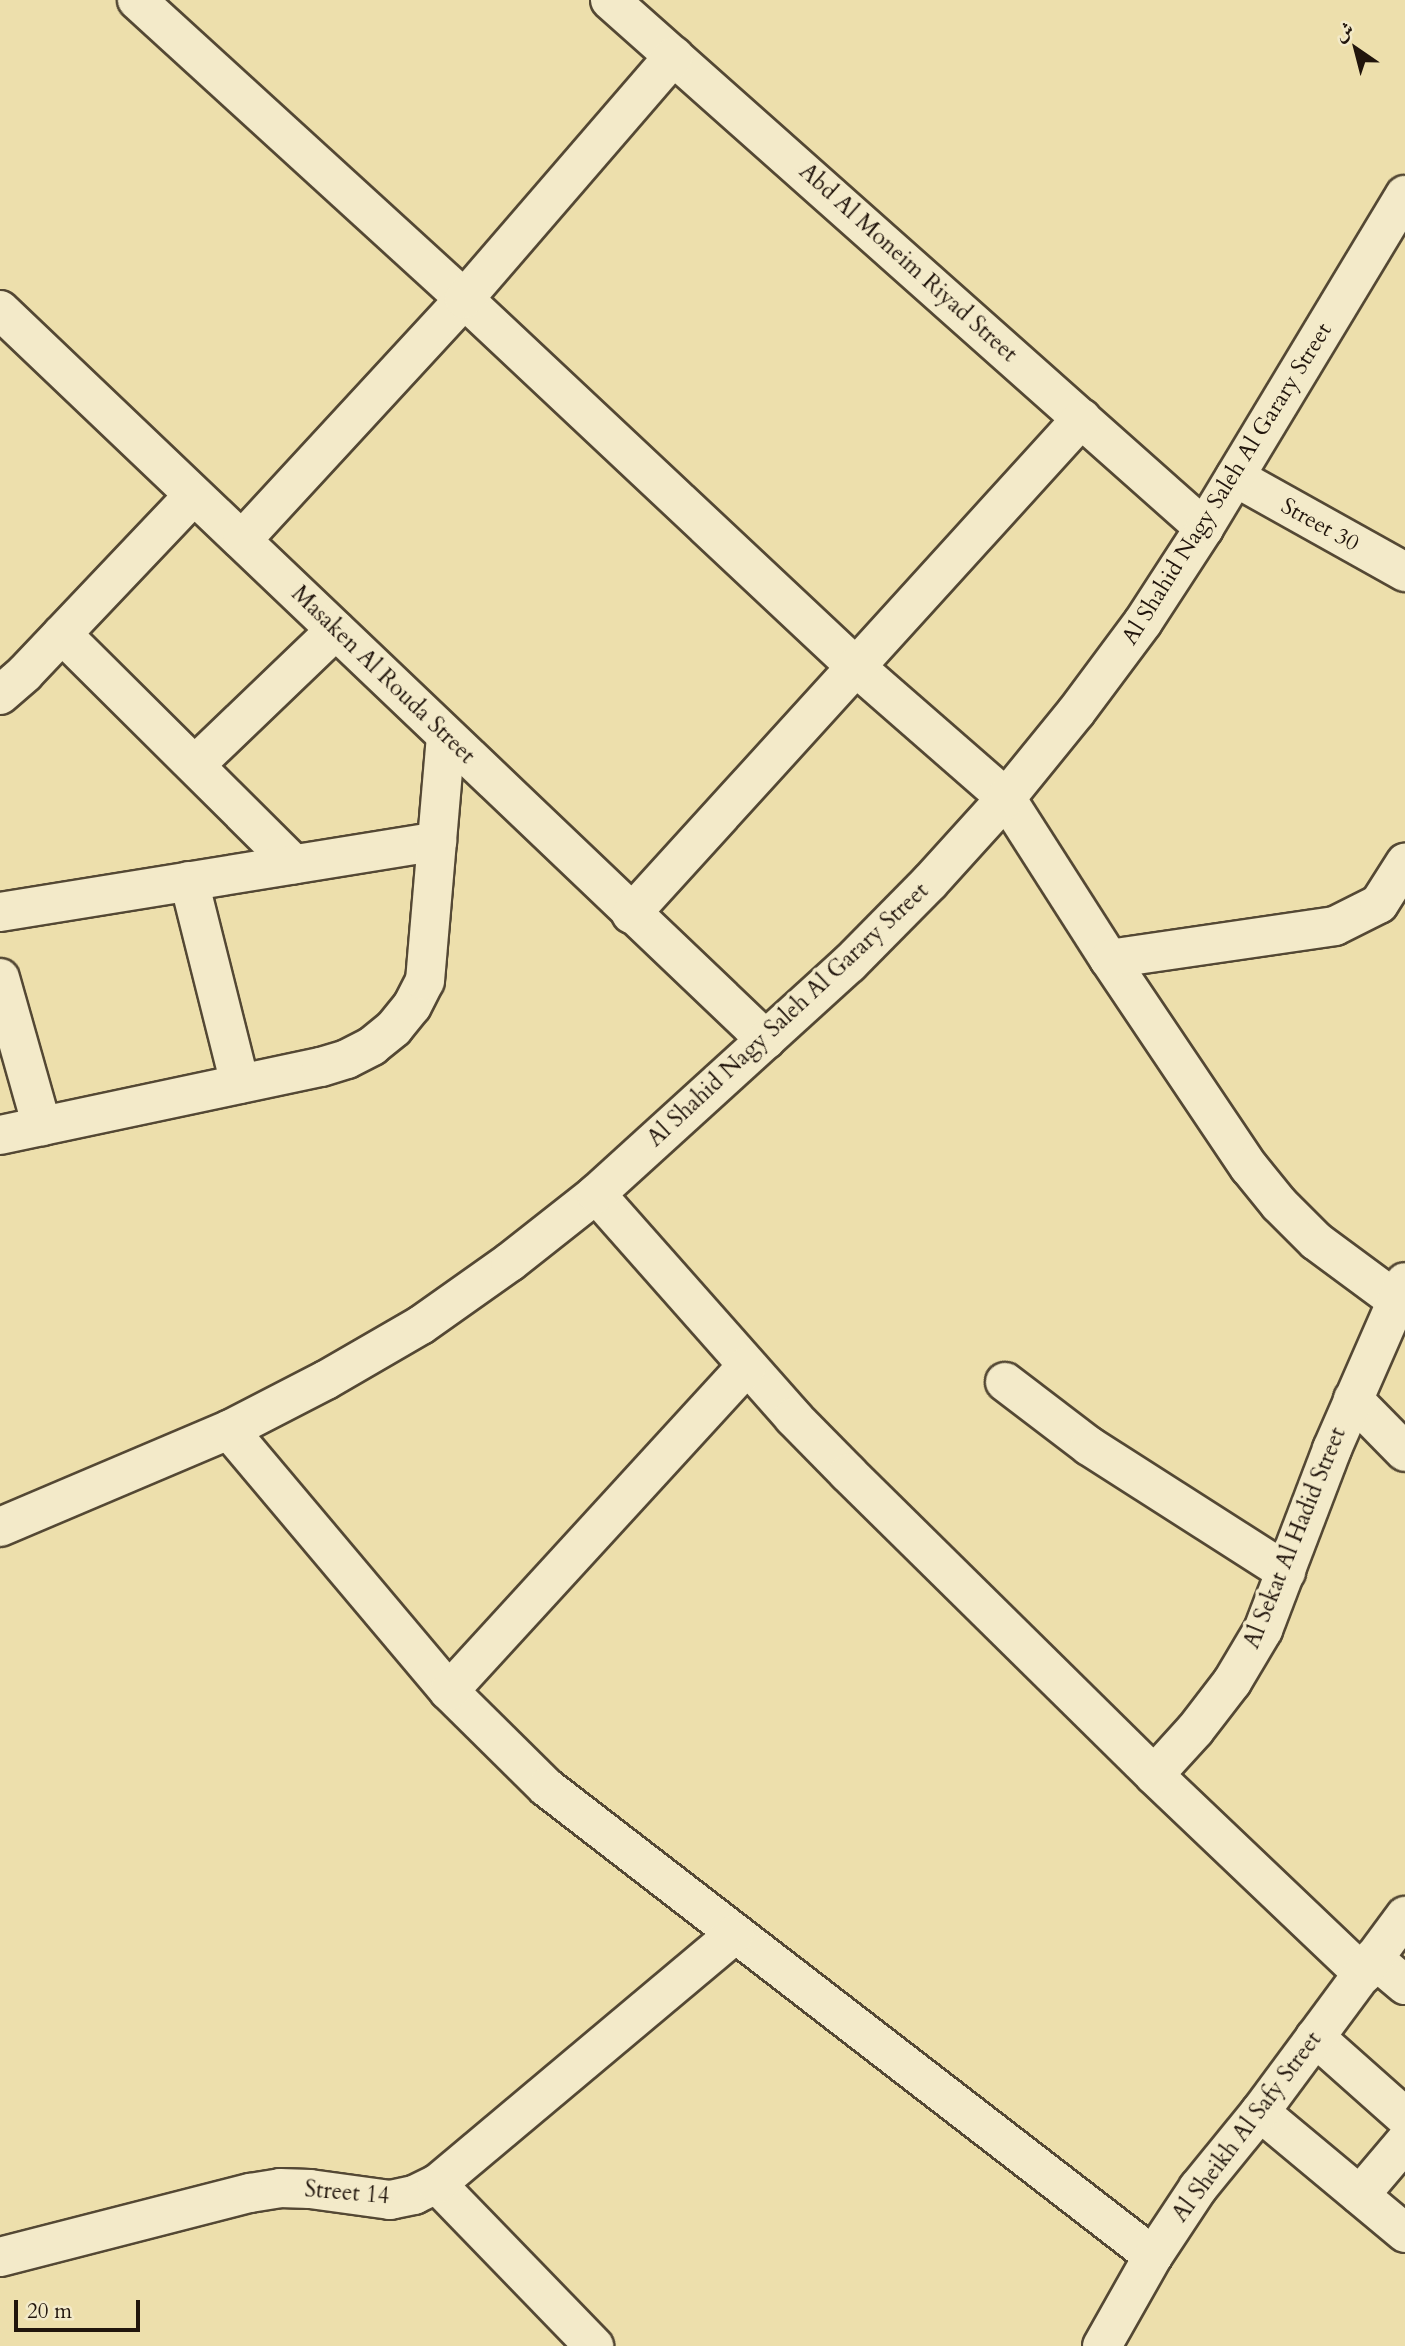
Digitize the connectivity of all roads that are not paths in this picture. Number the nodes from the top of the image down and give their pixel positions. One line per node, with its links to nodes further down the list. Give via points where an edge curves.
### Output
1 (137, 0): 5 (street)
2 (610, 0): 3 (street, Abd Al Moneim Riyad Street)
3 (674, 56): 5 (street); 7 (street, Abd Al Moneim Riyad Street)
4 (1405, 195): 8 (street, Al Shahid Nagy Saleh Al Garary Street)
5 (464, 299): 11 (street); 15 (street)
6 (0, 310): 9 (street, Masaken Al Rouda Street)
7 (1082, 418): 10 (street, Abd Al Moneim Riyad Street); 15 (street)
8 (1235, 477): 10 (street, Al Shahid Nagy Saleh Al Garary Street); 12 (street, Street 30)
9 (194, 495): 11 (street, Masaken Al Rouda Street); 14 (street)
10 (1205, 528): 19 (street, Al Shahid Nagy Saleh Al Garary Street, via 1143,622)
11 (242, 540): 13 (street, Masaken Al Rouda Street)
12 (1405, 572)
13 (336, 630): 17 (street, Masaken Al Rouda Street); 18 (street)
14 (62, 634): 16 (street); 18 (street)
15 (856, 667): 19 (street); 25 (street)
16 (0, 695)
17 (446, 737): 20 (street); 25 (street, Masaken Al Rouda Street)
18 (195, 765): 22 (street)
19 (1006, 798): 26 (street); 28 (street, Al Shahid Nagy Saleh Al Garary Street, via 858,955)
20 (437, 841): 22 (street); 29 (street, via 425,981 412,1006 394,1028 348,1059)
21 (1405, 863): 26 (street, via 1378,904 1335,926)
22 (294, 864): 23 (street)
23 (189, 881): 24 (street); 29 (street)
24 (0, 912)
25 (631, 914): 28 (street, Masaken Al Rouda Street)
26 (1109, 959): 33 (street, via 1279,1204 1316,1241)
27 (0, 978): 30 (street)
28 (766, 1040): 32 (street, Al Shahid Nagy Saleh Al Garary Street)
29 (240, 1084): 30 (street)
30 (42, 1126): 31 (street)
31 (0, 1135)
32 (596, 1194): 34 (street); 37 (street, Al Shahid Nagy Saleh Al Garary Street, via 421,1325)
33 (1401, 1292): 36 (street, Al Sekat Al Hadid Street)
34 (747, 1366): 41 (street); 42 (street, via 848,1473)
35 (1005, 1382): 40 (street, via 1088,1446)
36 (1353, 1399): 38 (street); 40 (street, Al Sekat Al Hadid Street)
37 (229, 1430): 39 (street, Al Shahid Nagy Saleh Al Garary Street); 41 (street)
38 (1405, 1452)
39 (0, 1527)
40 (1286, 1572): 42 (street, Al Sekat Al Hadid Street, via 1263,1630 1232,1682)
41 (449, 1690): 44 (street, via 546,1787)
42 (1154, 1775): 45 (street)
43 (1405, 1916): 45 (street, Al Sheikh Al Safy Street)
44 (734, 1935): 51 (street, Street 14); 54 (street)
45 (1368, 1966): 46 (street); 47 (street, Al Sheikh Al Safy Street)
46 (1405, 1985)
47 (1315, 2037): 48 (street, Al Sheikh Al Safy Street); 49 (street)
48 (1260, 2112): 52 (street); 54 (street, Al Sheikh Al Safy Street, via 1198,2188)
49 (1405, 2117)
50 (1405, 2142): 52 (street)
51 (436, 2184): 55 (street, Street 14, via 390,2200 310,2189 250,2193); 56 (street)
52 (1360, 2195): 53 (street)
53 (1405, 2233)
54 (1153, 2256): 57 (street, Al Sheikh Al Safy Street)
55 (0, 2257)
56 (594, 2346)
57 (1102, 2346)

